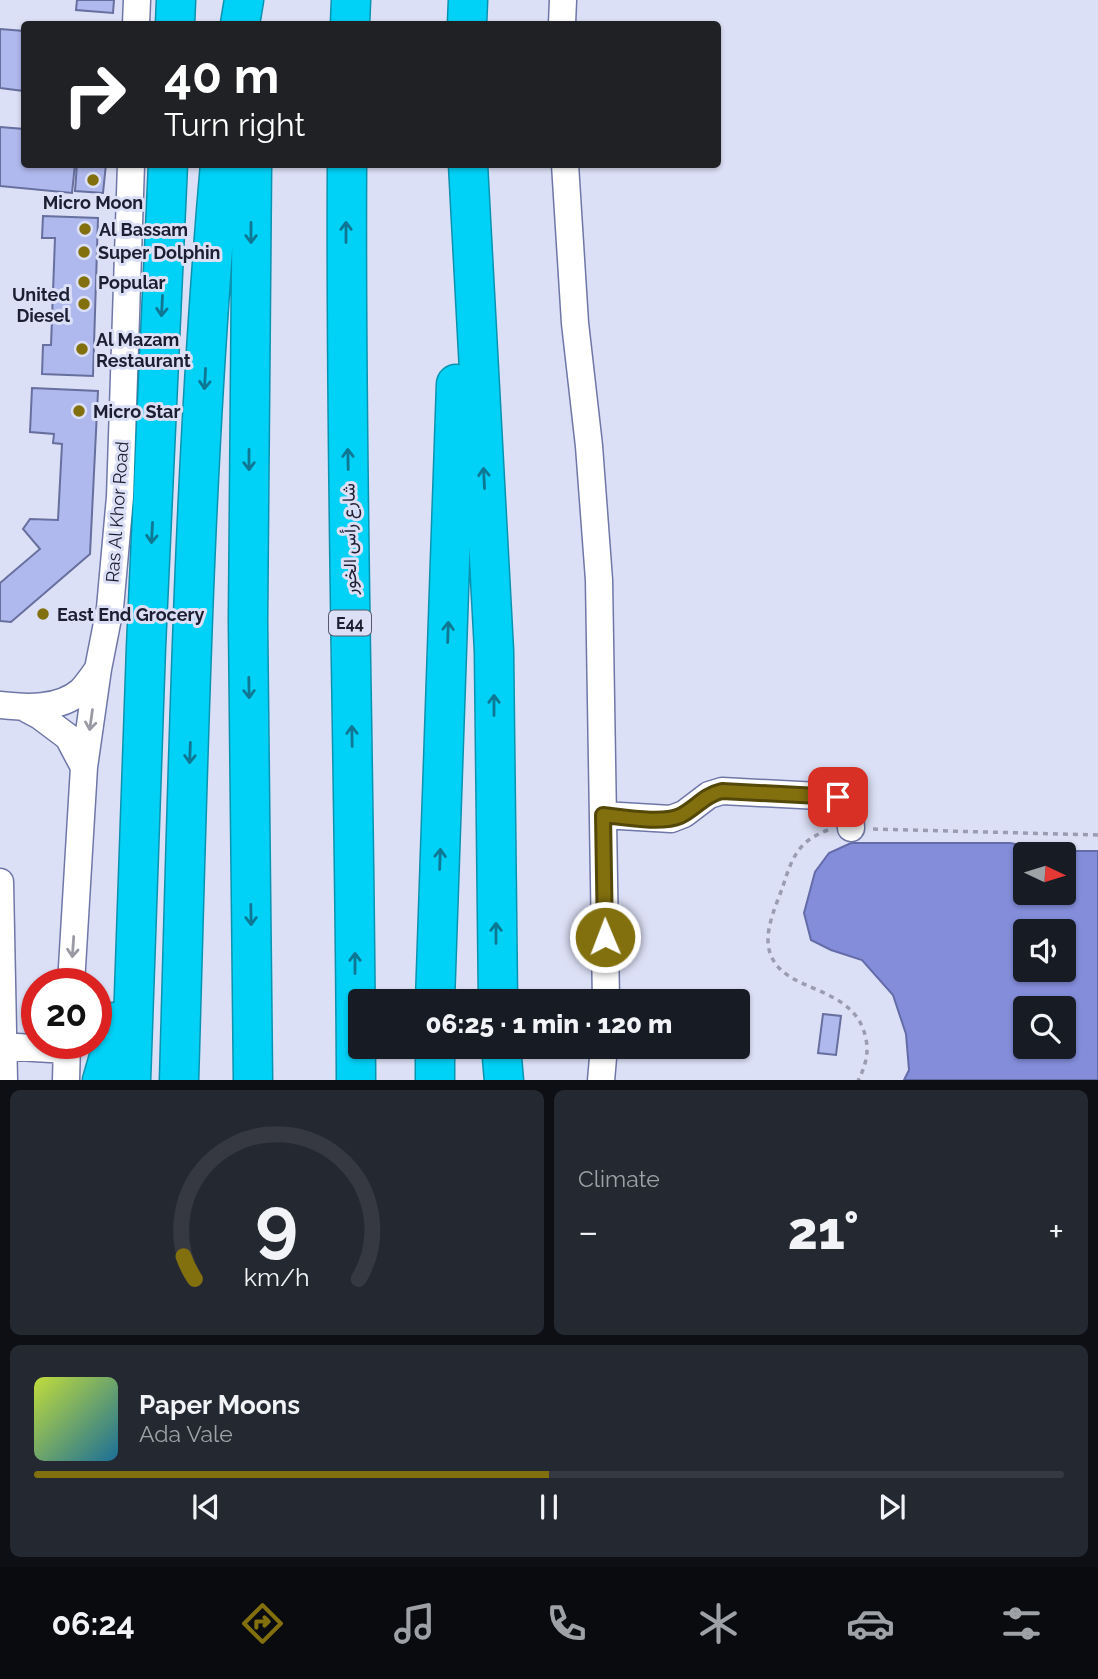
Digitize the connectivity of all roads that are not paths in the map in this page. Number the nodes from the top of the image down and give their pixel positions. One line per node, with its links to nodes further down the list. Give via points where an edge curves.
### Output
1 (137, 0): 7 (street)
2 (176, 0): 8 (highway)
3 (245, 0): 9 (highway); 10 (highway)
4 (351, 0): 11 (highway)
5 (468, 0): 12 (highway)
6 (562, 0): 13 (street)
7 (136, 21)
8 (174, 21)
9 (241, 21)
10 (248, 21)
11 (351, 21)
12 (467, 21)
13 (562, 21)
14 (131, 168): 23 (street, Ras Al Khor Road, via 120,497 110,608)
15 (168, 168): 22 (highway, one-way to 22)
16 (220, 168): 43 (highway, one-way to 43, via 208,305)
17 (252, 168): 44 (highway, one-way to 44, via 248,621)
18 (347, 168): 45 (highway, شارع رأس الخور / E44, one-way to 18)
19 (465, 168): 30 (highway, one-way to 19)
20 (465, 168): 31 (highway, one-way to 20, via 494,651)
21 (565, 168): 26 (street, via 597,540)
22 (146, 647): 41 (highway, via 124,844 111,1041); 42 (highway)
23 (98, 669): 24 (street, via 68,699 40,707); 25 (street, Ras Al Khor Road, one-way to 25)
24 (12, 707): 25 (street, via 40,716 68,737)
25 (84, 767): 29 (street, Ras Al Khor Road, one-way to 29)
26 (603, 815): 27 (street, via 671,819 709,795 729,790 838,797 847,803); 32 (street)
27 (851, 828)
28 (0, 882): 33 (street)
29 (72, 968)
30 (435, 989)
31 (498, 989)
32 (606, 989)
33 (2, 1047): 34 (street); 39 (street)
34 (21, 1047)
35 (67, 1059): 40 (street)
36 (435, 1059): 46 (highway)
37 (502, 1059): 47 (highway)
38 (603, 1059): 48 (street)
39 (4, 1080)
40 (66, 1080)
41 (102, 1080)
42 (131, 1080)
43 (179, 1080)
44 (253, 1080)
45 (356, 1080)
46 (435, 1080)
47 (504, 1080)
48 (601, 1080)

